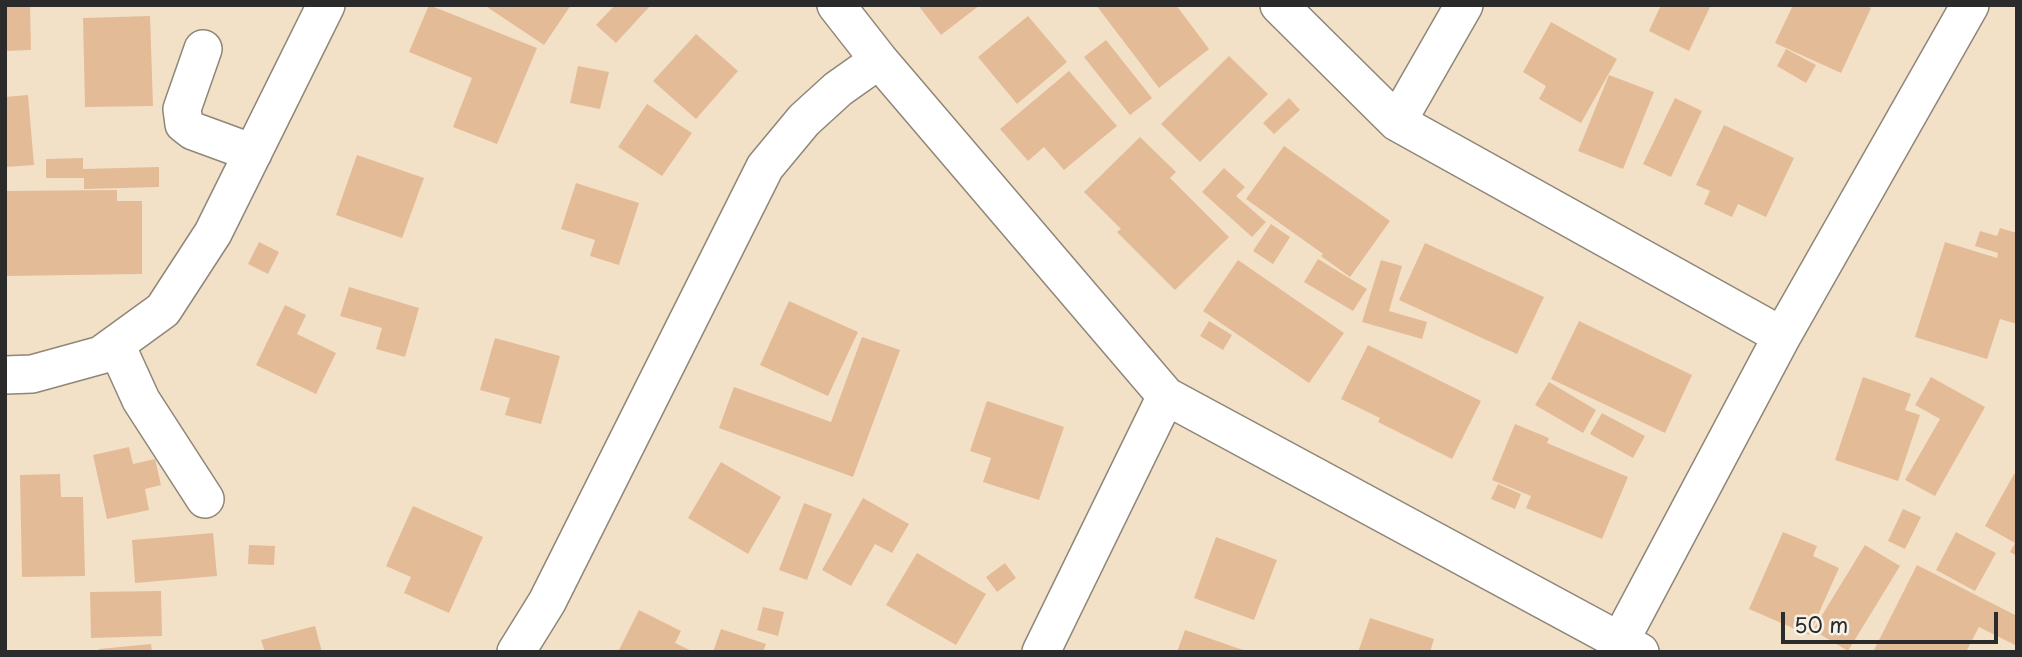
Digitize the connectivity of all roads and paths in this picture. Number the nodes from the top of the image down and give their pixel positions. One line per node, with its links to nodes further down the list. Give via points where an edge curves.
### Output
1 (326, 5): 9 (street)
2 (836, 5): 7 (street)
3 (1279, 5): 8 (street)
4 (1464, 5): 8 (street)
5 (1970, 5): 10 (street)
6 (203, 49): 9 (street, via 182,109 184,124)
7 (879, 60): 13 (street); 16 (street, via 804,120 765,167 547,602)
8 (1397, 122): 10 (street)
9 (253, 153): 11 (street, via 214,233 163,310)
10 (1782, 336): 15 (street)
11 (116, 345): 12 (street, via 101,355 32,374); 14 (street, via 141,400)
12 (5, 375)
13 (1166, 396): 15 (street); 17 (street)
14 (205, 499)
15 (1630, 646)
16 (516, 652)
17 (1041, 652)

